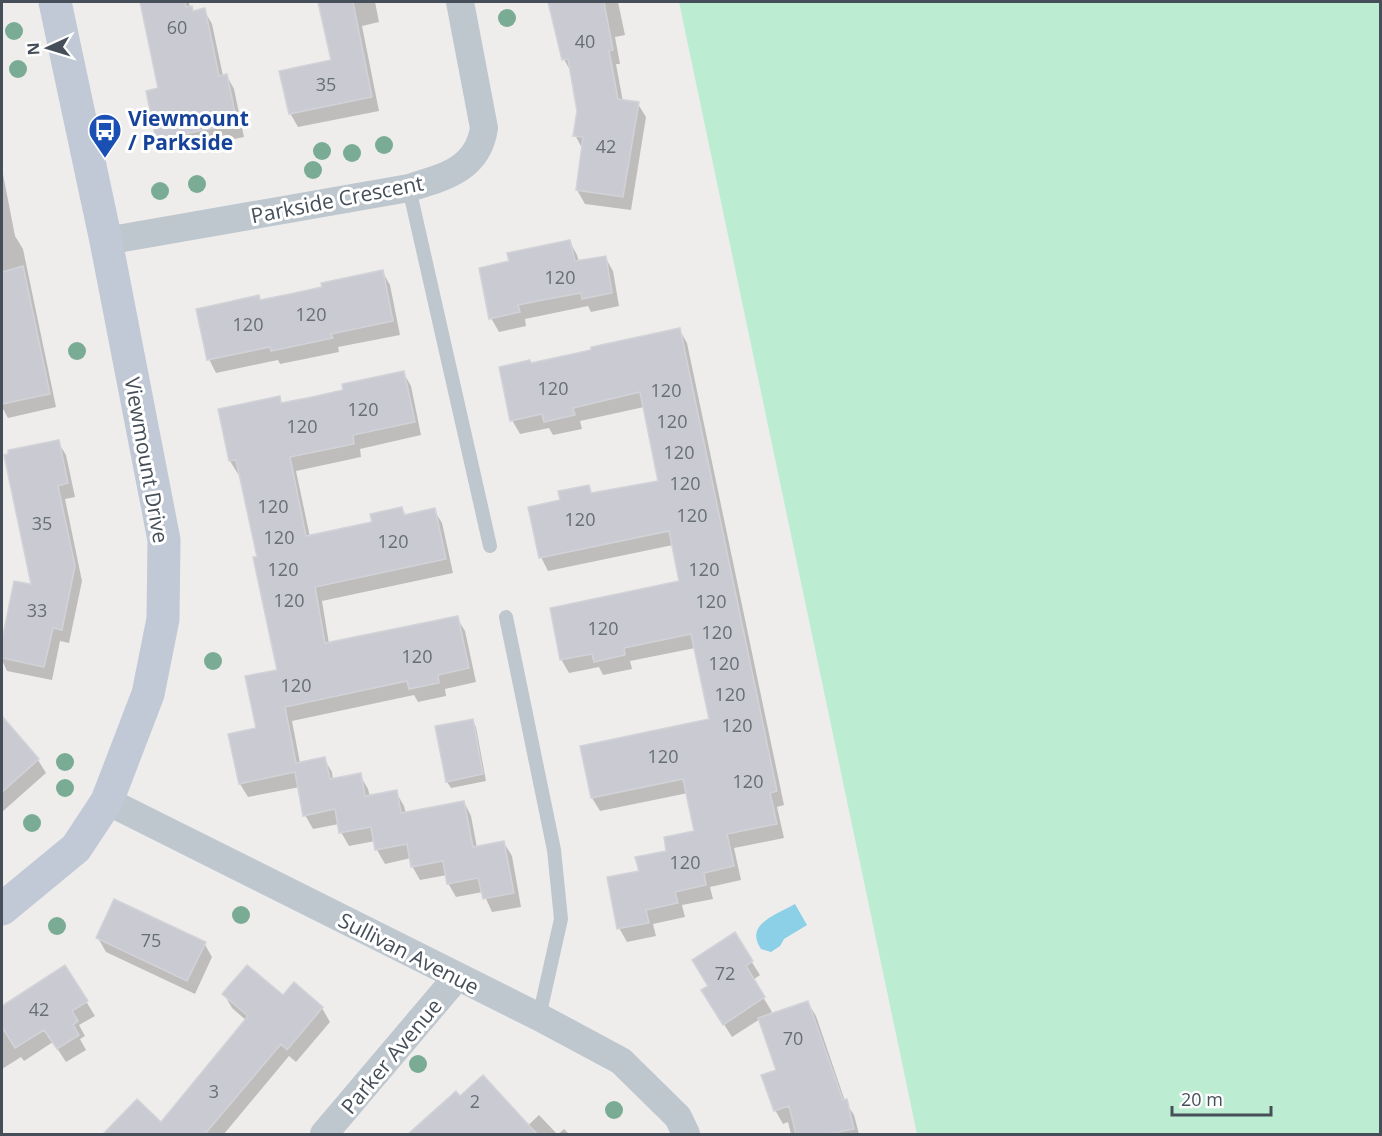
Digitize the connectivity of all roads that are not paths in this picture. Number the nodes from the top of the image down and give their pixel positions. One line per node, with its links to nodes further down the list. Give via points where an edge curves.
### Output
1 (55, 2): 4 (street, Viewmount Drive)
2 (460, 2): 3 (street, Parkside Crescent, via 484,128 482,143 472,160 441,179)
3 (409, 188): 4 (street, Parkside Crescent); 5 (lane)
4 (106, 241): 7 (street, Viewmount Drive, via 164,540 163,619 148,694)
5 (490, 546)
6 (506, 617): 10 (lane, via 554,850 561,919)
7 (107, 801): 8 (street, Viewmount Drive, via 76,848); 9 (street, Sullivan Avenue)
8 (2, 909)
9 (457, 977): 10 (street, Sullivan Avenue); 11 (street, Parker Avenue)
10 (539, 1017): 12 (street, Sullivan Avenue, via 621,1061 678,1117)
11 (324, 1134)
12 (686, 1134)

